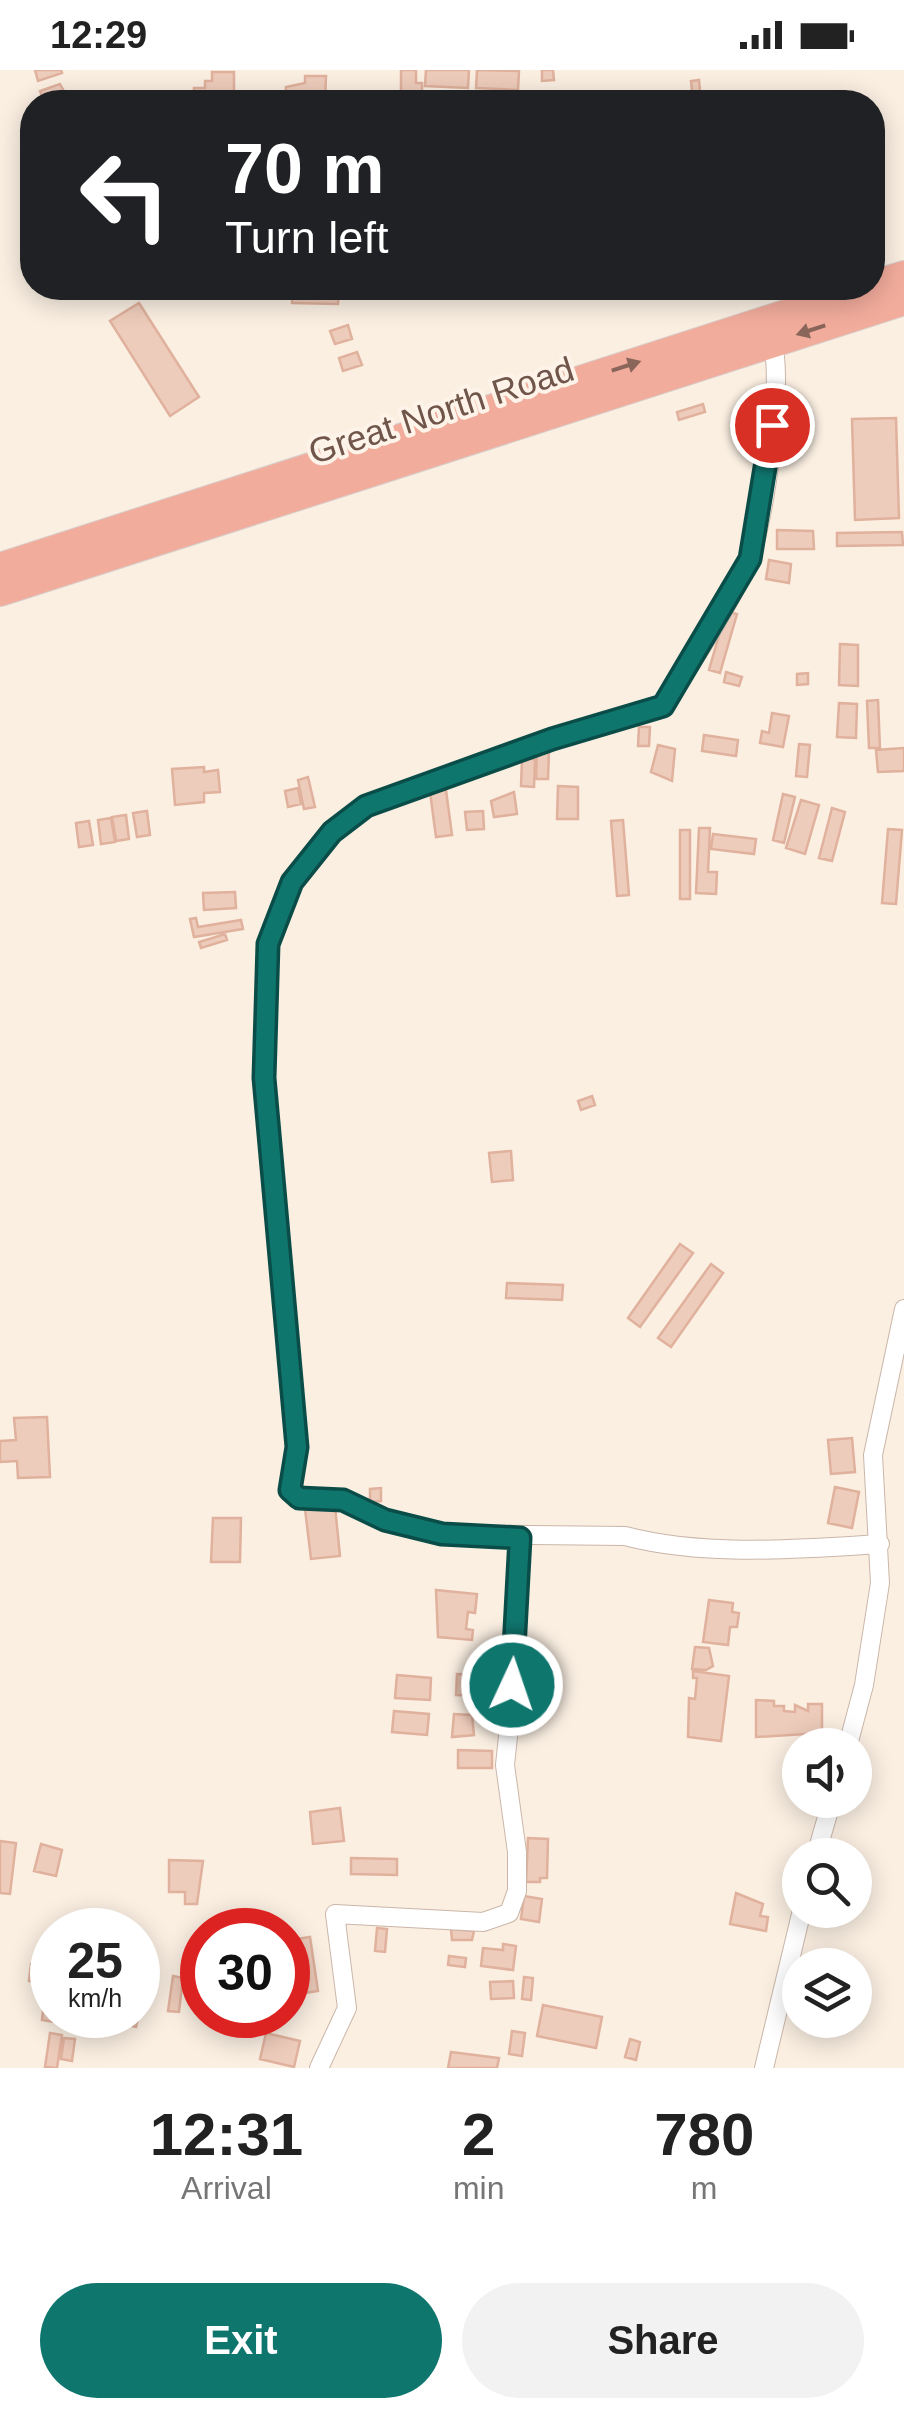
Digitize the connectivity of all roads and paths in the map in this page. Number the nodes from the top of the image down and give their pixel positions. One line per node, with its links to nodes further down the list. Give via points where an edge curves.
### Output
1 (904, 297): 3 (highway, Great North Road, one-way to 3)
2 (831, 300): 4 (highway, Great North Road, one-way to 2)
3 (772, 343): 5 (highway, Great North Road); 7 (street, via 776,392 754,545 663,706 366,806 300,868 268,944 264,1078 297,1447 290,1490 299,1498 343,1500 385,1520 442,1534)
4 (0, 568)
5 (0, 591)
6 (904, 1309): 8 (street, via 873,1455)
7 (520, 1538): 8 (street, via 625,1536 744,1550); 11 (street, via 505,1765 516,1902 509,1913 483,1922 334,1914 347,2008)
8 (880, 1544): 9 (street, via 872,1640)
9 (852, 1728)
10 (798, 1928): 12 (street)
11 (319, 2068)
12 (764, 2068)

